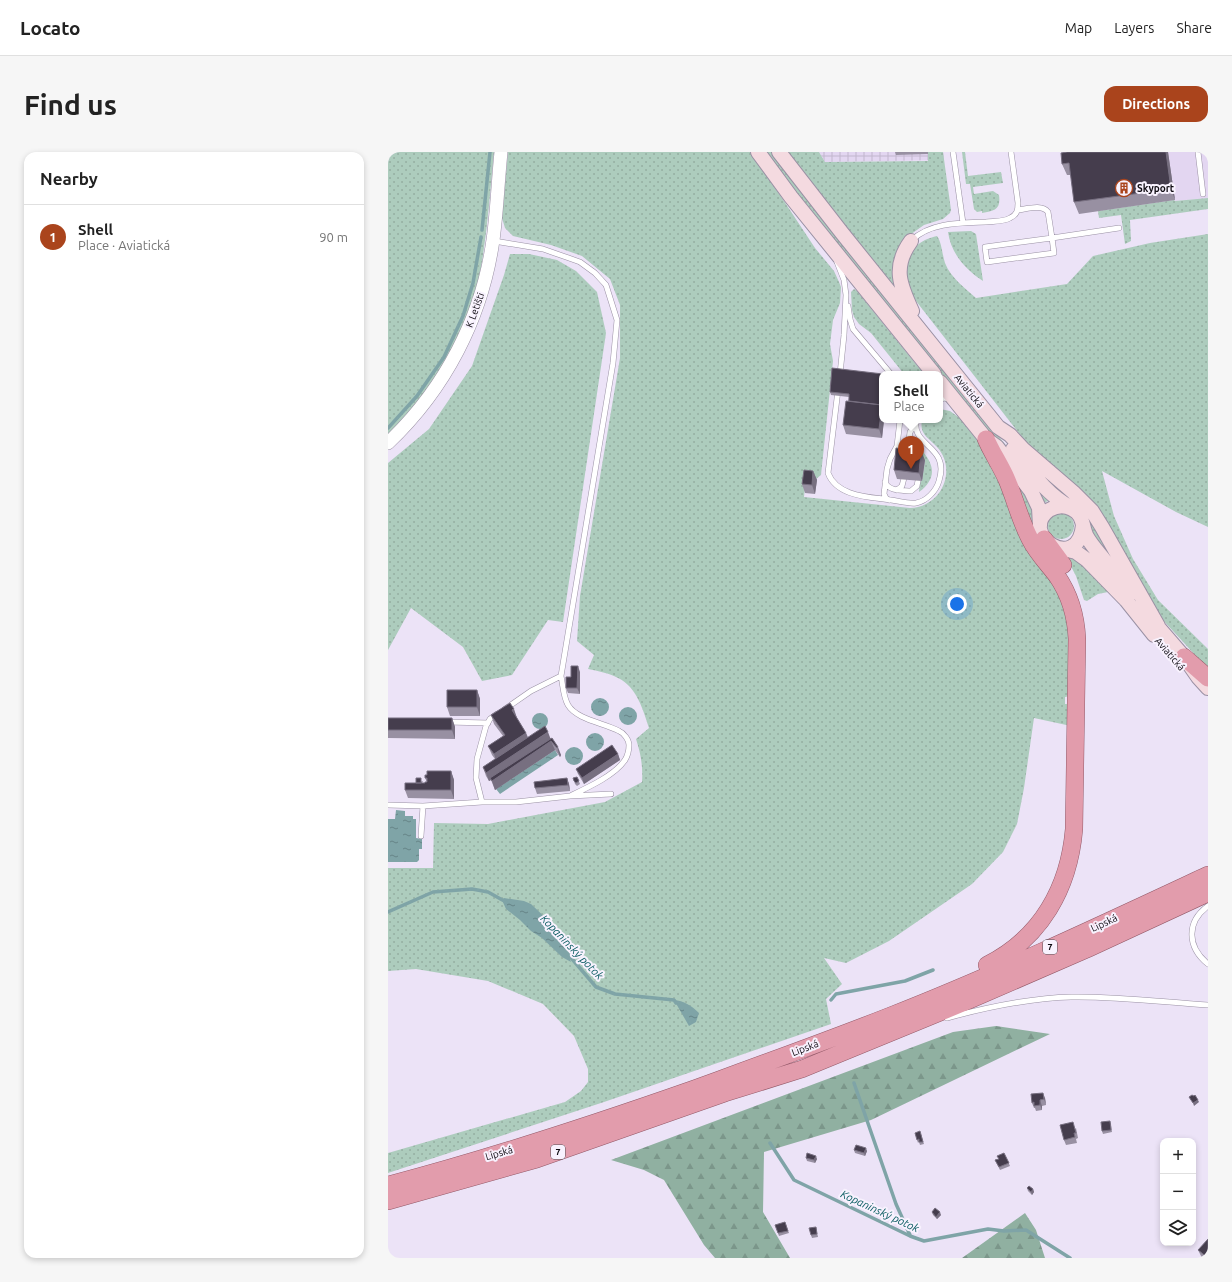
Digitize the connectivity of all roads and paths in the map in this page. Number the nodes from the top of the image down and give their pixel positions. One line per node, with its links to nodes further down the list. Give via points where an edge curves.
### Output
1 (501, 152): 12 (street, K Letišti)
2 (758, 152): 14 (main road)
3 (779, 152): 16 (main road, Aviatická)
4 (953, 152): 9 (lane)
5 (1011, 152): 8 (lane)
6 (1198, 152): 7 (lane)
7 (1203, 194)
8 (1018, 210): 9 (lane, via 1007,220); 11 (lane, via 1047,210)
9 (963, 223): 13 (lane, via 929,229)
10 (1119, 228): 11 (lane)
11 (1052, 238): 11 (lane, via 985,247 987,262 1054,253)
12 (493, 240): 30 (street, K Letišti, via 478,305 458,352 431,395); 44 (lane, via 543,249 580,262 606,285 617,320 613,363)
13 (911, 241): 16 (main road, via 902,255 899,278)
14 (829, 245): 15 (lane, via 844,280); 18 (main road)
15 (846, 295): 17 (lane, via 853,329); 19 (lane)
16 (919, 328): 27 (main road, Aviatická)
17 (888, 371)
18 (932, 371)
19 (839, 380)
20 (943, 386): 23 (main road, Aviatická)
21 (838, 387): 37 (lane, via 828,467 830,477 835,484 854,495)
22 (943, 399): 23 (lane)
23 (957, 404): 29 (main road, Aviatická)
24 (900, 423): 35 (lane, via 897,446 888,464)
25 (915, 423): 28 (lane)
26 (916, 423): 37 (lane, via 920,438 937,454 941,465 939,482 934,491 921,501 911,503)
27 (998, 427): 38 (main road, via 1045,488 1059,501); 42 (main road, Aviatická, via 1088,507)
28 (909, 438): 31 (lane); 32 (lane, via 910,443 920,453)
29 (986, 439): 40 (main road, Aviatická, via 997,447 1034,497 1040,513); 48 (highway, via 1006,478 1031,541 1060,582 1071,604 1076,626)
30 (389, 442)
31 (908, 445)
32 (920, 464)
33 (906, 467): 36 (lane, via 903,484)
34 (919, 470): 36 (lane, via 918,484 914,490)
35 (886, 482): 36 (lane, via 889,488); 37 (lane, via 885,496)
36 (897, 490)
37 (889, 500)
38 (1072, 508): 39 (main road, via 1080,515); 40 (main road, via 1059,506 1047,512 1041,522)
39 (1084, 525): 41 (main road, via 1075,544); 42 (main road, via 1090,542 1144,612)
40 (1042, 534): 41 (main road, via 1054,547); 48 (highway, via 1070,575 1082,608 1083,667)
41 (1063, 549): 47 (main road, Aviatická, via 1076,552 1087,560 1126,600)
42 (1158, 626): 43 (main road)
43 (1184, 657): 45 (highway); 46 (main road)
44 (561, 676): 50 (lane, via 531,691 490,719); 52 (lane, via 568,706 589,720 621,732 629,742 629,752 620,765 595,784)
45 (1208, 678)
46 (1208, 688)
47 (1208, 696)
48 (1075, 702): 64 (highway, via 1073,842 1066,872 1056,898 1030,934 1011,951 988,965 912,999)
49 (438, 722): 50 (lane)
50 (488, 723): 53 (lane, via 477,759 476,778)
51 (610, 794): 52 (lane)
52 (570, 796): 53 (lane, via 516,802)
53 (482, 802): 55 (lane)
54 (388, 805): 55 (lane)
55 (422, 806): 56 (lane)
56 (421, 836)
57 (1208, 875): 64 (highway, Lipská / 7, via 1053,946)
58 (1208, 893): 64 (highway, Lipská / 7, via 1046,967)
59 (1208, 906): 60 (lane, via 1196,918 1192,934 1198,954)
60 (1208, 964)
61 (1208, 1005): 62 (lane, via 1070,997 1036,1000)
62 (944, 1019)
63 (936, 1021): 64 (lane)
64 (894, 1024): 65 (highway, Lipská / 7, via 792,1054 531,1144); 66 (highway, Lipská / 7, via 802,1069 725,1093 537,1159)
65 (388, 1185)
66 (388, 1201)

